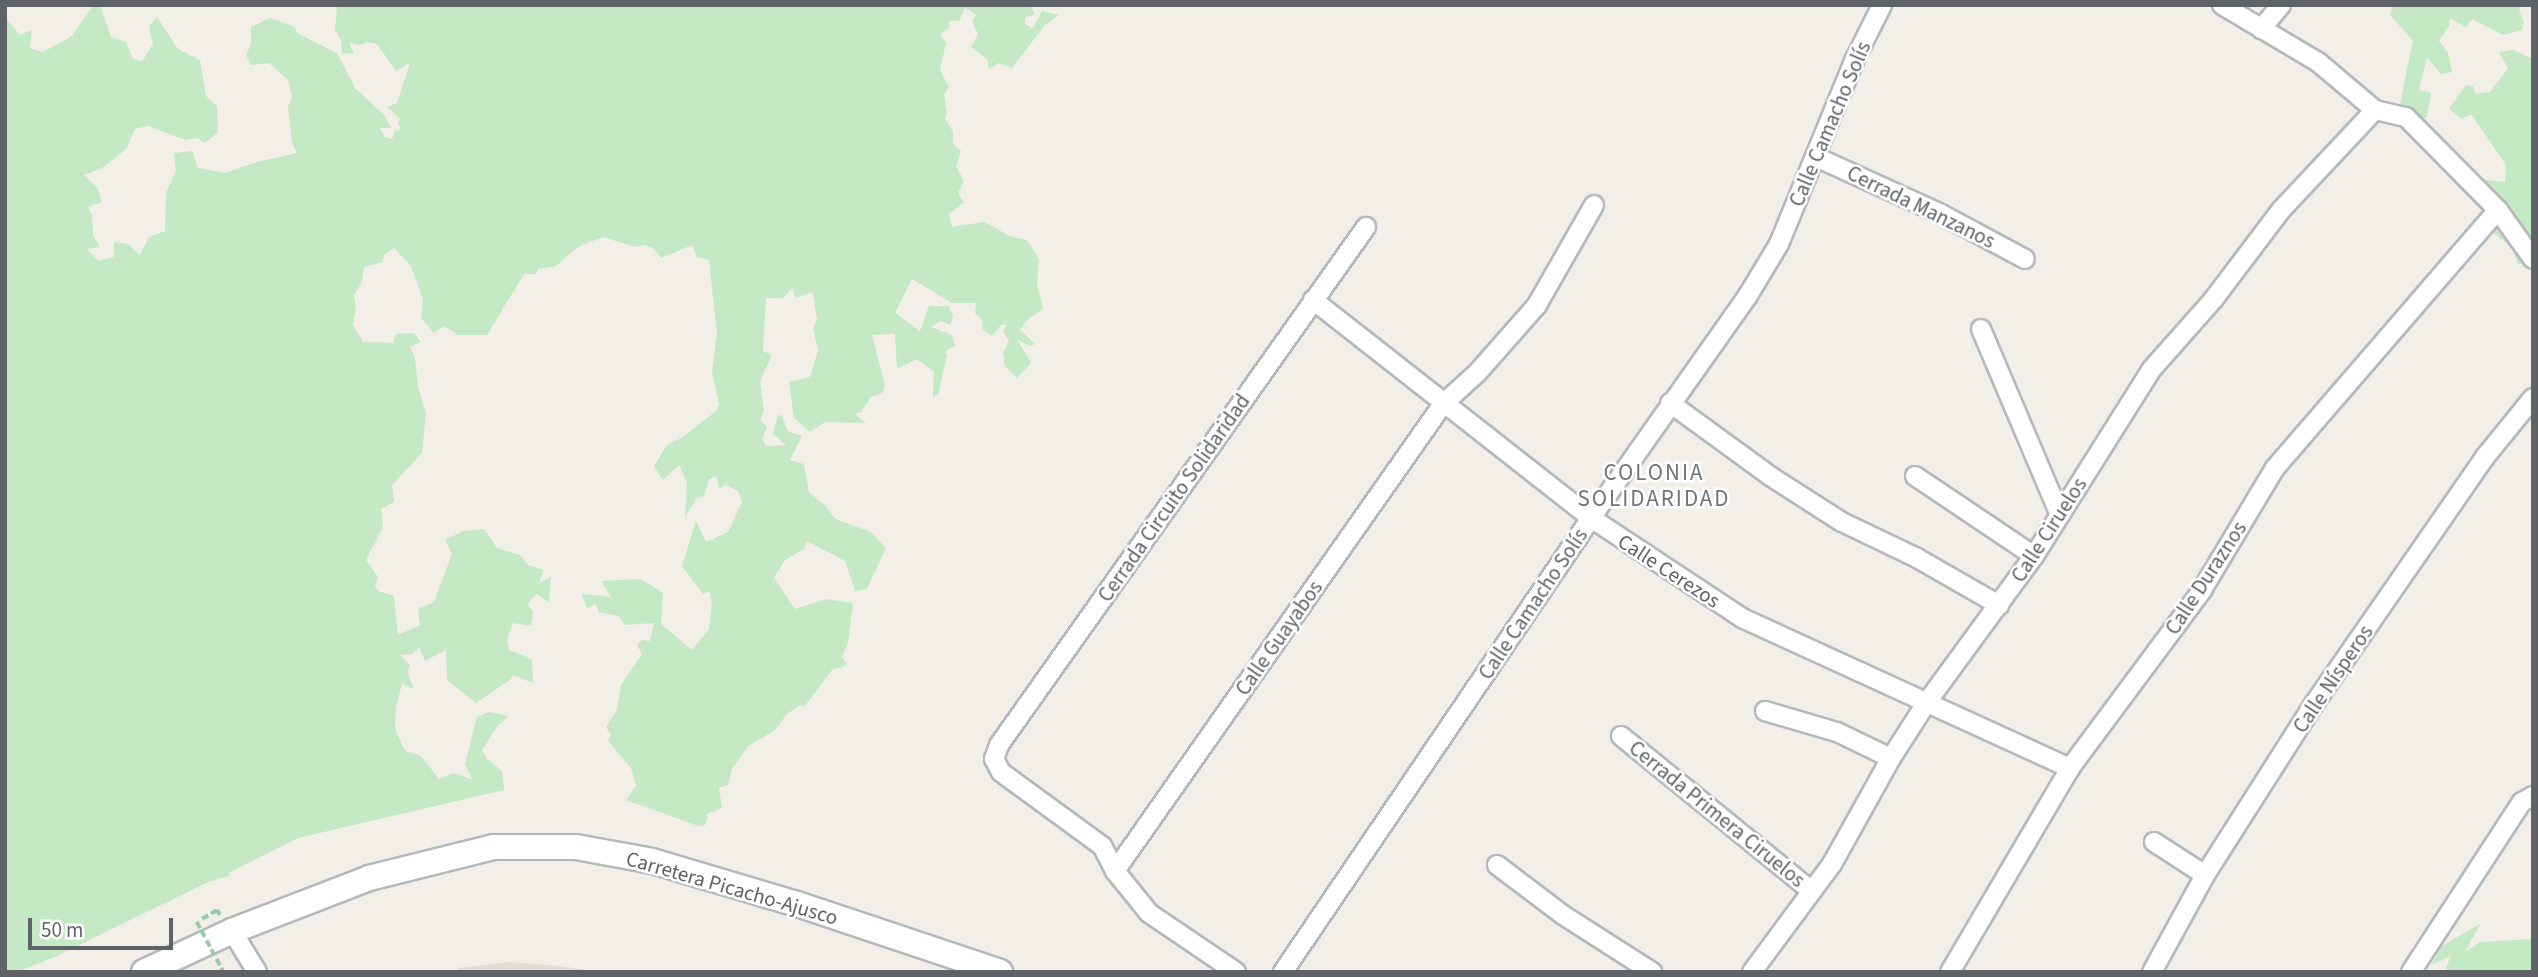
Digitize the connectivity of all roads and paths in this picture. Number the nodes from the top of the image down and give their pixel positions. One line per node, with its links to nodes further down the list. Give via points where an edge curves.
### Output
1 (1882, 5): 6 (street, Calle Camacho Solís)
2 (2222, 5): 4 (street)
3 (2281, 5): 4 (street)
4 (2261, 29): 5 (street, via 2318,62)
5 (2375, 110): 8 (street, via 2406,117); 18 (street, Calle Ciruelos, via 2281,210 2213,300 2151,370)
6 (1816, 157): 10 (street, Cerrada Manzanos, via 1941,214); 15 (street, Calle Camacho Solís, via 1772,254 1725,331)
7 (1594, 205): 16 (street, Calle Guayabos, via 1537,305)
8 (2498, 210): 11 (street); 26 (street, Calle Duraznos, via 2275,468 2202,590)
9 (1366, 227): 12 (street, Cerrada Circuito Solidaridad)
10 (2025, 259)
11 (2533, 259)
12 (1313, 300): 16 (street, Calle Cerezos); 30 (street, Cerrada Circuito Solidaridad, via 999,745 994,759 1000,772 1102,846)
13 (1981, 329): 18 (street)
14 (2533, 398): 31 (street, Calle Nísperos, via 2485,457 2314,704)
15 (1671, 403): 19 (street, Calle Camacho Solís); 21 (street, via 1842,523 1917,558)
16 (1443, 404): 19 (street, Calle Cerezos); 30 (street, Calle Guayabos)
17 (1915, 476): 20 (street)
18 (2060, 514): 20 (street, Calle Ciruelos)
19 (1591, 518): 22 (street, Calle Cerezos, via 1742,618); 40 (street, Calle Camacho Solís)
20 (2034, 556): 21 (street, Calle Ciruelos)
21 (1999, 605): 22 (street, Calle Ciruelos)
22 (1927, 702): 25 (street, Calle Ciruelos); 26 (street, Calle Cerezos)
23 (1765, 711): 25 (street, via 1837,732)
24 (1622, 736): 32 (street, Cerrada Primera Ciruelos)
25 (1891, 758): 32 (street, Calle Ciruelos)
26 (2070, 768): 43 (street, Calle Duraznos)
27 (2527, 799): 45 (street)
28 (2154, 842): 31 (street)
29 (1497, 865): 41 (street, via 1563,915)
30 (1115, 871): 39 (street, via 1150,913)
31 (2205, 875): 44 (street, Calle Nísperos)
32 (1812, 891): 42 (street, Calle Ciruelos)
33 (217, 910): 35 (path, bridge, via 197,922)
34 (232, 931): 36 (main road, Carretera Picacho-Ajusco); 37 (street); 38 (main road, Carretera Picacho-Ajusco, via 369,878 493,847 576,847 652,861)
35 (222, 971)
36 (144, 972)
37 (257, 972)
38 (1000, 972)
39 (1236, 972)
40 (1283, 972)
41 (1652, 972)
42 (1752, 972)
43 (1950, 972)
44 (2152, 972)
45 (2411, 972)

